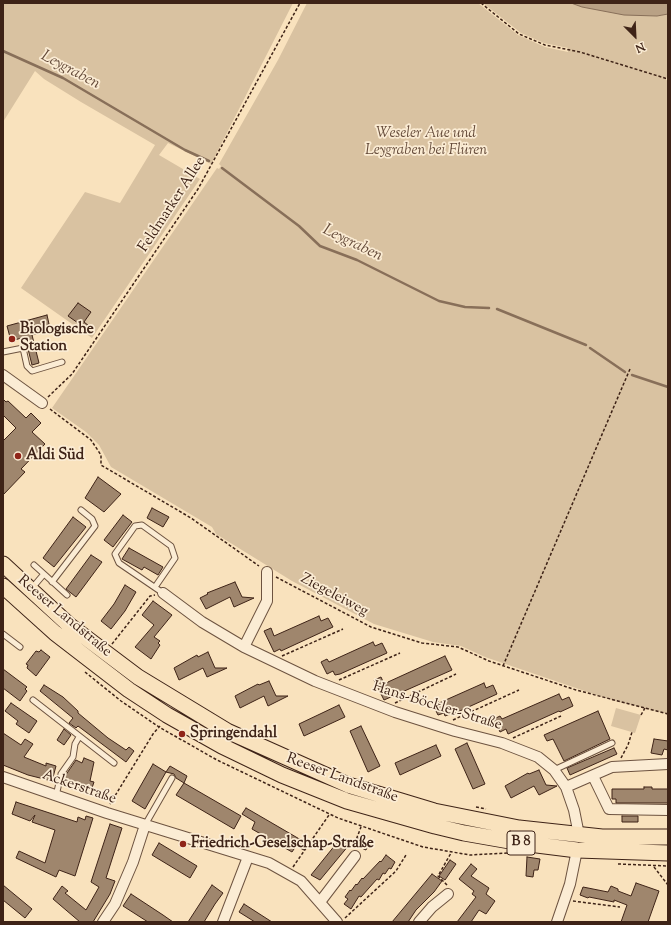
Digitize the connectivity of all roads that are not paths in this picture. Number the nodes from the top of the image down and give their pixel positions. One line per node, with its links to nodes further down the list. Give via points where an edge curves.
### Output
1 (3, 352): 2 (lane, via 23,348 27,366 32,371)
2 (62, 362)
3 (3, 375): 4 (street)
4 (42, 403)
5 (81, 510): 10 (lane, via 92,519 95,526)
6 (3, 564): 13 (main road, Reeser Landstraße / B 8)
7 (34, 565): 9 (lane)
8 (267, 572): 17 (street, via 267,601)
9 (44, 574): 10 (lane); 13 (lane)
10 (52, 582): 14 (lane)
11 (3, 586): 33 (main road, Reeser Landstraße / B 8, via 55,633 102,670 167,715 222,746 282,775 347,800 435,826 521,843)
12 (159, 590): 12 (lane, via 119,563 115,554 134,526 142,525 171,546 175,558); 17 (street, Hans-Böckler-Straße, via 202,622)
13 (30, 591): 31 (main road, Reeser Landstraße / B 8, via 69,625 138,677 227,731 287,759 348,785 434,812 519,828)
14 (67, 595)
15 (3, 634): 16 (lane)
16 (20, 647)
17 (244, 647): 23 (street, Hans-Böckler-Straße, via 326,686 384,708 502,742 538,757)
18 (33, 700): 19 (lane)
19 (79, 737): 21 (lane); 28 (lane, via 74,744 73,757 61,774)
20 (612, 743): 23 (lane)
21 (114, 763)
22 (668, 764): 24 (street, via 612,767)
23 (554, 770): 27 (street, Hans-Böckler-Straße)
24 (593, 776): 27 (street); 29 (street, via 609,809)
25 (3, 777): 28 (street, Ackerstraße)
26 (172, 778): 30 (lane)
27 (566, 786): 31 (street, Hans-Böckler-Straße)
28 (56, 796): 30 (street, Ackerstraße)
29 (668, 810)
30 (145, 825): 36 (street, Ackerstraße); 39 (street, via 115,904)
31 (579, 835): 32 (main road, Reeser Landstraße / B 8); 33 (main road)
32 (668, 837)
33 (577, 850): 34 (main road, Reeser Landstraße / B 8); 43 (street)
34 (668, 853)
35 (355, 856): 38 (street)
36 (248, 857): 38 (street, Ackerstraße, via 269,863 289,873 301,881); 40 (street)
37 (448, 894): 42 (street, via 432,906)
38 (320, 902): 41 (street, Ackerstraße)
39 (103, 922)
40 (223, 922)
41 (337, 922)
42 (419, 922)
43 (558, 922)

